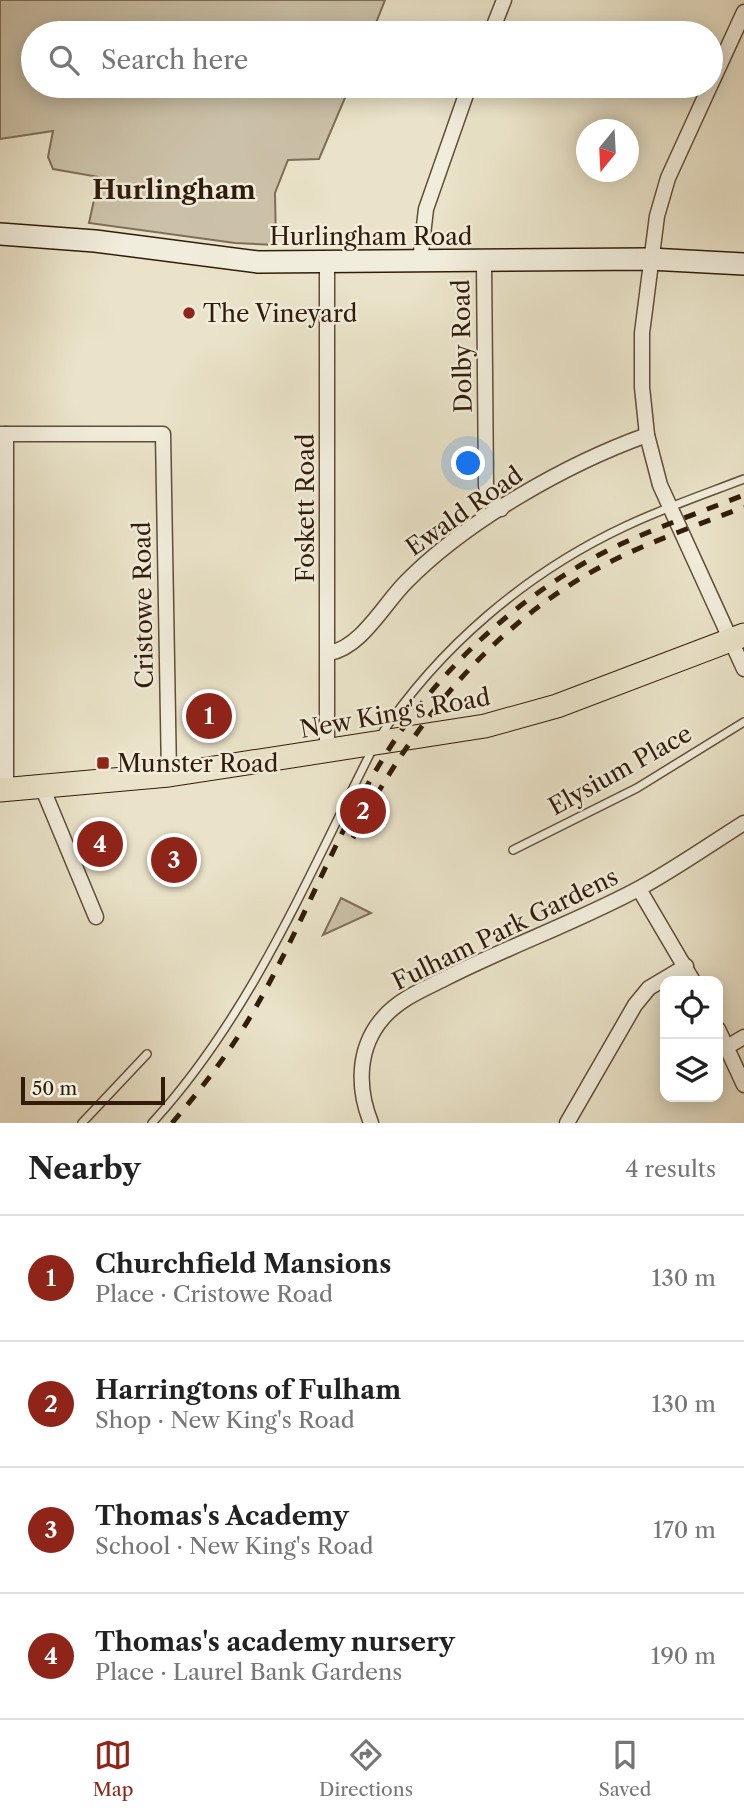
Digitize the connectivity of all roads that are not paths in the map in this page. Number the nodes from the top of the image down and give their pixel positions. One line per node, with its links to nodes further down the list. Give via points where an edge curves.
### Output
1 (504, 0): 3 (street)
2 (744, 12): 4 (street)
3 (496, 21)
4 (723, 57)
5 (465, 98): 9 (street, via 426,209)
6 (704, 98): 8 (street, via 668,178)
7 (0, 234): 11 (street, Hurlingham Road, via 258,262)
8 (650, 259): 10 (street, Hurlingham Road); 12 (street, Hurlingham Road); 14 (street, via 642,333)
9 (420, 261): 10 (street, Hurlingham Road); 11 (street, Hurlingham Road)
10 (484, 262): 17 (street, Dolby Road, via 486,486)
11 (327, 263): 19 (street, Foskett Road)
12 (744, 264)
13 (3, 434): 24 (street, Cristowe Road, via 163,434); 26 (street)
14 (647, 435): 16 (street); 17 (street, Ewald Road, via 573,465)
15 (744, 479): 16 (lane)
16 (670, 508): 18 (street); 22 (lane, via 625,526 506,599 447,653)
17 (501, 509): 19 (street, Ewald Road, via 452,542 407,580 354,640)
18 (738, 638): 20 (street); 22 (main road, New King's Road, via 557,706 485,726)
19 (329, 653): 23 (street, Foskett Road)
20 (744, 669)
21 (744, 722): 28 (lane, Elysium Place, via 638,788)
22 (374, 744): 23 (main road, New King's Road); 39 (lane, via 272,952 188,1084)
23 (327, 752): 24 (main road, New King's Road)
24 (169, 775): 25 (main road, New King's Road)
25 (42, 788): 26 (main road, New King's Road); 30 (street)
26 (3, 790)
27 (744, 823): 29 (street, Fulham Park Gardens)
28 (513, 850)
29 (639, 889): 31 (street); 40 (street, Fulham Park Gardens, via 473,964 404,1000 383,1017 367,1040 361,1070 363,1102)
30 (96, 917)
31 (686, 967): 32 (street); 41 (street, via 649,988 635,1005)
32 (690, 976)
33 (744, 1037): 35 (street)
34 (723, 1039): 35 (street)
35 (727, 1047): 37 (street)
36 (147, 1054): 38 (lane)
37 (744, 1085)
38 (82, 1123)
39 (152, 1123)
40 (371, 1123)
41 (567, 1123)

